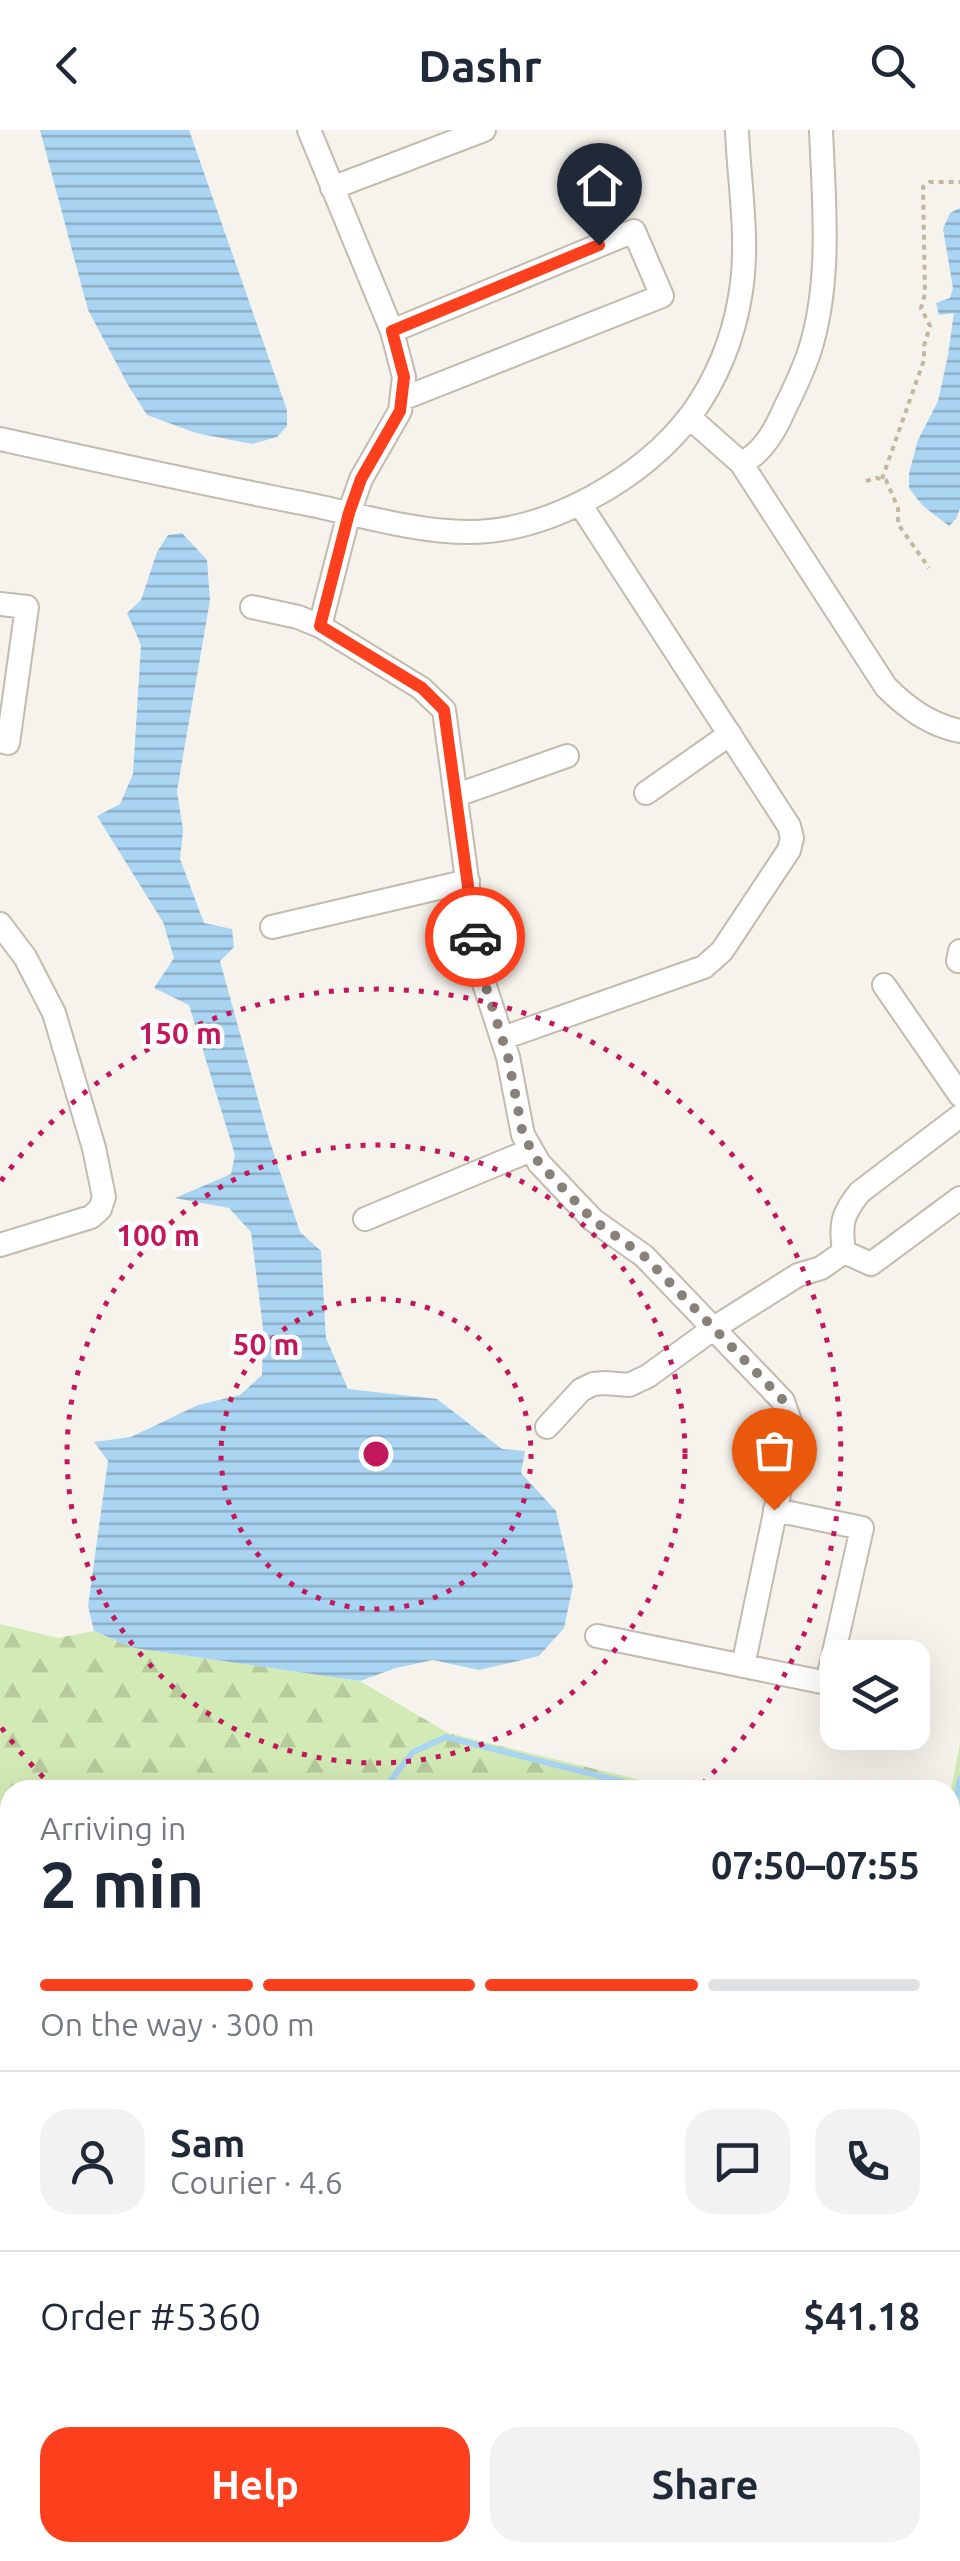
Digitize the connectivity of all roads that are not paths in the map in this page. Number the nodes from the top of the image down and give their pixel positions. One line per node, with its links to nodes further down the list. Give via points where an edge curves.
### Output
1 (309, 130): 5 (street)
2 (484, 130): 5 (street)
3 (737, 130): 8 (street, via 740,298 722,360)
4 (821, 130): 10 (street, via 824,275 816,327 774,432)
5 (332, 188): 6 (street)
6 (392, 331): 7 (street, via 404,377); 7 (street, via 634,231 662,296)
7 (402, 399): 12 (street)
8 (689, 418): 10 (street); 11 (street, via 647,460)
9 (0, 439): 12 (street)
10 (742, 463): 16 (street, via 886,687 925,718)
11 (580, 504): 12 (street, via 548,519 470,532); 17 (street)
12 (349, 513): 15 (street)
13 (0, 604): 18 (street, via 26,607 8,743)
14 (252, 607): 15 (street)
15 (320, 626): 21 (street, via 422,688 444,710)
16 (960, 731)
17 (730, 734): 20 (street); 26 (street, via 792,838 722,951 704,967)
18 (0, 742)
19 (567, 756): 21 (street)
20 (646, 792)
21 (457, 795): 22 (street)
22 (468, 881): 24 (street); 26 (street, via 480,968)
23 (0, 924): 32 (street, via 54,1013 104,1197 91,1217)
24 (272, 927)
25 (884, 985): 27 (street)
26 (503, 1038): 29 (street)
27 (960, 1095)
28 (960, 1116): 33 (street, via 860,1192 841,1228)
29 (531, 1150): 31 (street); 34 (street, via 593,1220 644,1256)
30 (960, 1198): 33 (street, via 871,1264)
31 (365, 1219)
32 (0, 1245)
33 (844, 1252): 34 (street)
34 (714, 1328): 35 (street, via 629,1385 582,1390); 36 (street, via 783,1400 791,1424)
35 (547, 1427)
36 (774, 1510): 38 (street); 38 (street, via 862,1528 827,1683)
37 (597, 1636): 38 (street)
38 (743, 1666)

